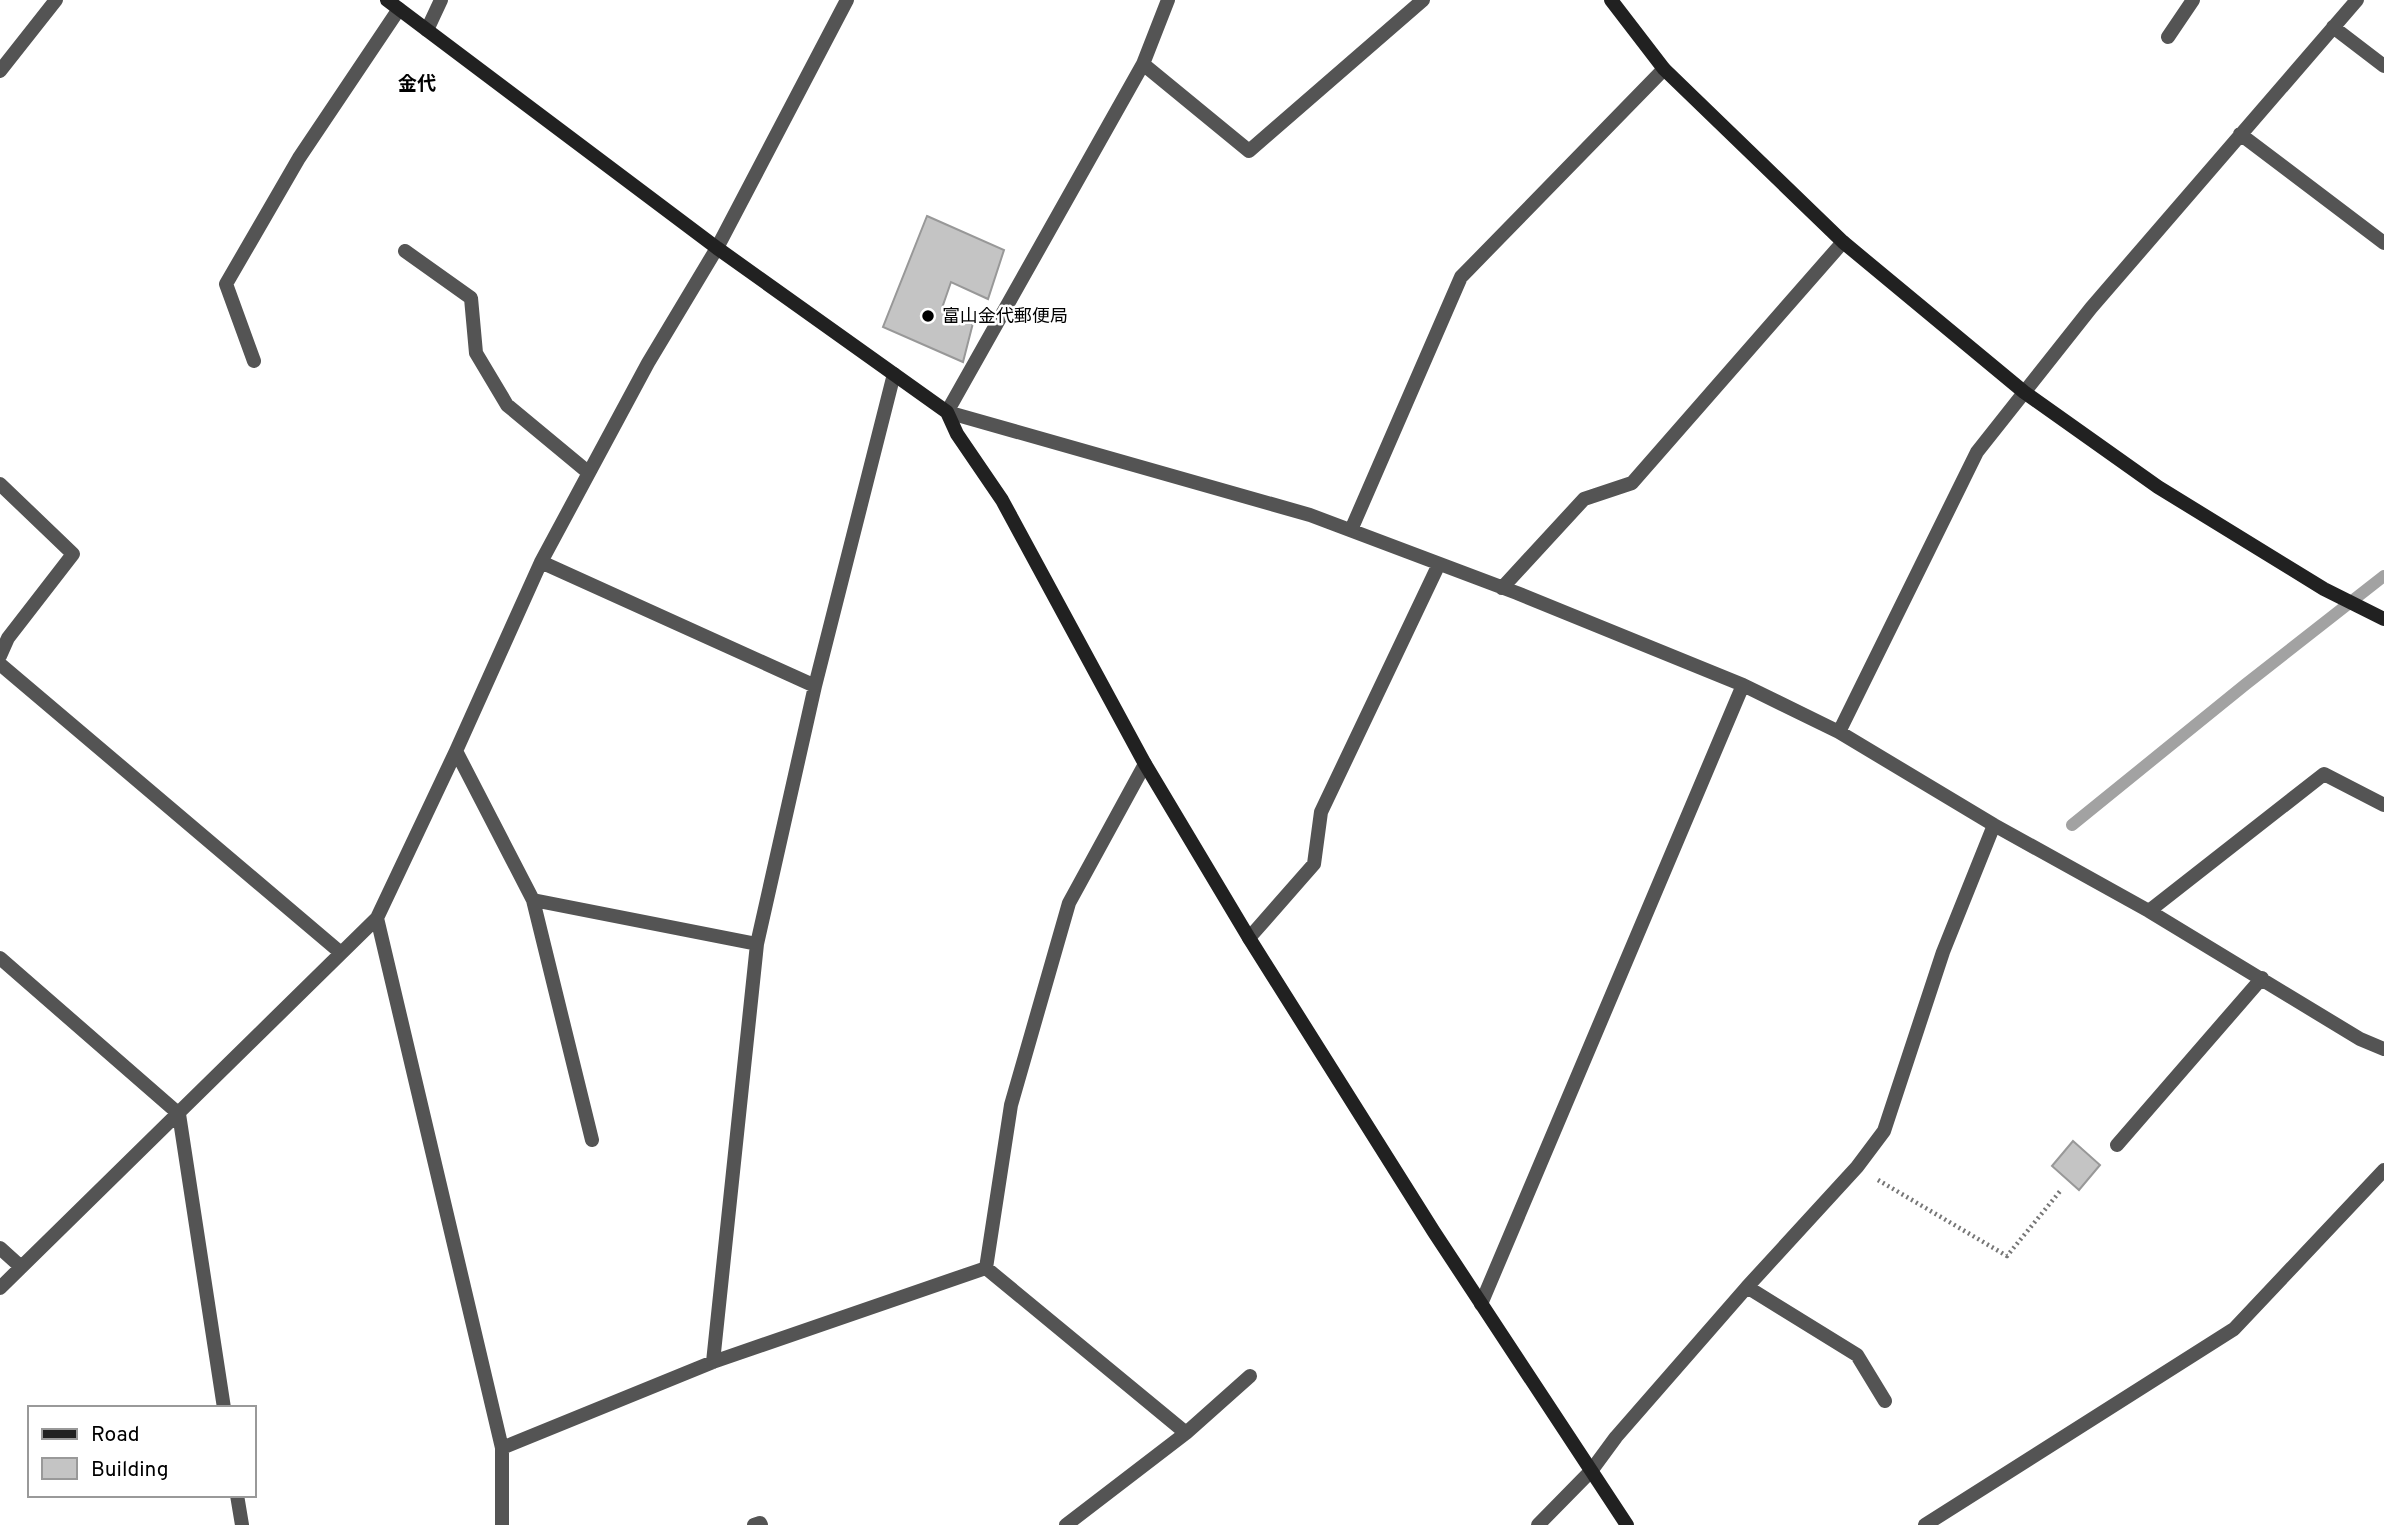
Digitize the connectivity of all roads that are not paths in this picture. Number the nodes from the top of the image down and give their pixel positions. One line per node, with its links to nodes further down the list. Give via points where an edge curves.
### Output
1 (442, 0): 11 (street)
2 (847, 0): 20 (street)
3 (1168, 0): 13 (street)
4 (1423, 0): 13 (street, via 1249,151)
5 (1611, 0): 15 (street)
6 (2193, 0): 12 (street)
7 (2357, 0): 10 (street)
8 (52, 1): 16 (street)
9 (393, 4): 11 (street); 22 (street, via 226,284)
10 (2333, 27): 14 (street); 17 (street)
11 (427, 30): 20 (street)
12 (2168, 37)
13 (1143, 64): 25 (street)
14 (2384, 66)
15 (1664, 69): 18 (street); 28 (street, via 1461,277)
16 (0, 71)
17 (2240, 134): 19 (street); 24 (street)
18 (1843, 242): 24 (street); 31 (street, via 1632,483 1584,499)
19 (2384, 243)
20 (717, 248): 23 (street); 26 (street)
21 (405, 251): 26 (street, via 471,298 476,353 507,405)
22 (254, 361)
23 (894, 374): 25 (street); 36 (street)
24 (2024, 392): 32 (street, via 2158,487 2324,589); 37 (street, via 1977,452)
25 (947, 412): 28 (street); 39 (street, via 1002,500)
26 (589, 473): 29 (street)
27 (0, 484): 33 (street, via 73,554 8,638)
28 (1351, 530): 30 (street)
29 (541, 562): 36 (street); 38 (street)
30 (1439, 564): 31 (street); 45 (street, via 1321,812 1314,864)
31 (1502, 587): 35 (street)
32 (2384, 619)
33 (0, 656)
34 (0, 664): 47 (street)
35 (1743, 685): 37 (street); 60 (street)
36 (815, 687): 46 (street)
37 (1839, 732): 41 (street)
38 (456, 751): 42 (street); 44 (street)
39 (1145, 764): 45 (street); 57 (street, via 1069,902 1010,1105)
40 (2384, 805): 43 (street, via 2324,774)
41 (1994, 825): 43 (street); 58 (street, via 1943,952 1884,1131)
42 (534, 901): 46 (street); 52 (street)
43 (2149, 911): 49 (street)
44 (377, 918): 47 (street); 66 (street)
45 (1249, 938): 60 (street)
46 (757, 944): 61 (street)
47 (341, 953): 51 (street)
48 (0, 958): 51 (street)
49 (2262, 978): 50 (street); 53 (street)
50 (2384, 1049)
51 (179, 1114): 56 (street); 64 (street)
52 (592, 1140)
53 (2117, 1145)
54 (2384, 1170): 76 (street, via 2234,1329)
55 (0, 1248): 56 (street)
56 (21, 1267): 59 (street)
57 (986, 1268): 61 (street); 65 (street)
58 (1747, 1287): 63 (street, via 1857,1355); 67 (street)
59 (0, 1288)
60 (1481, 1304): 67 (street)
61 (713, 1362): 66 (street)
62 (1250, 1376): 65 (street)
63 (1885, 1401)
64 (224, 1406)
65 (1186, 1433): 73 (street)
66 (502, 1448): 70 (street)
67 (1591, 1471): 74 (street); 75 (street)
68 (237, 1497): 69 (street)
69 (242, 1525)
70 (502, 1525)
71 (754, 1525): 72 (street)
72 (761, 1525)
73 (1066, 1525)
74 (1538, 1525)
75 (1627, 1525)
76 (1925, 1525)

